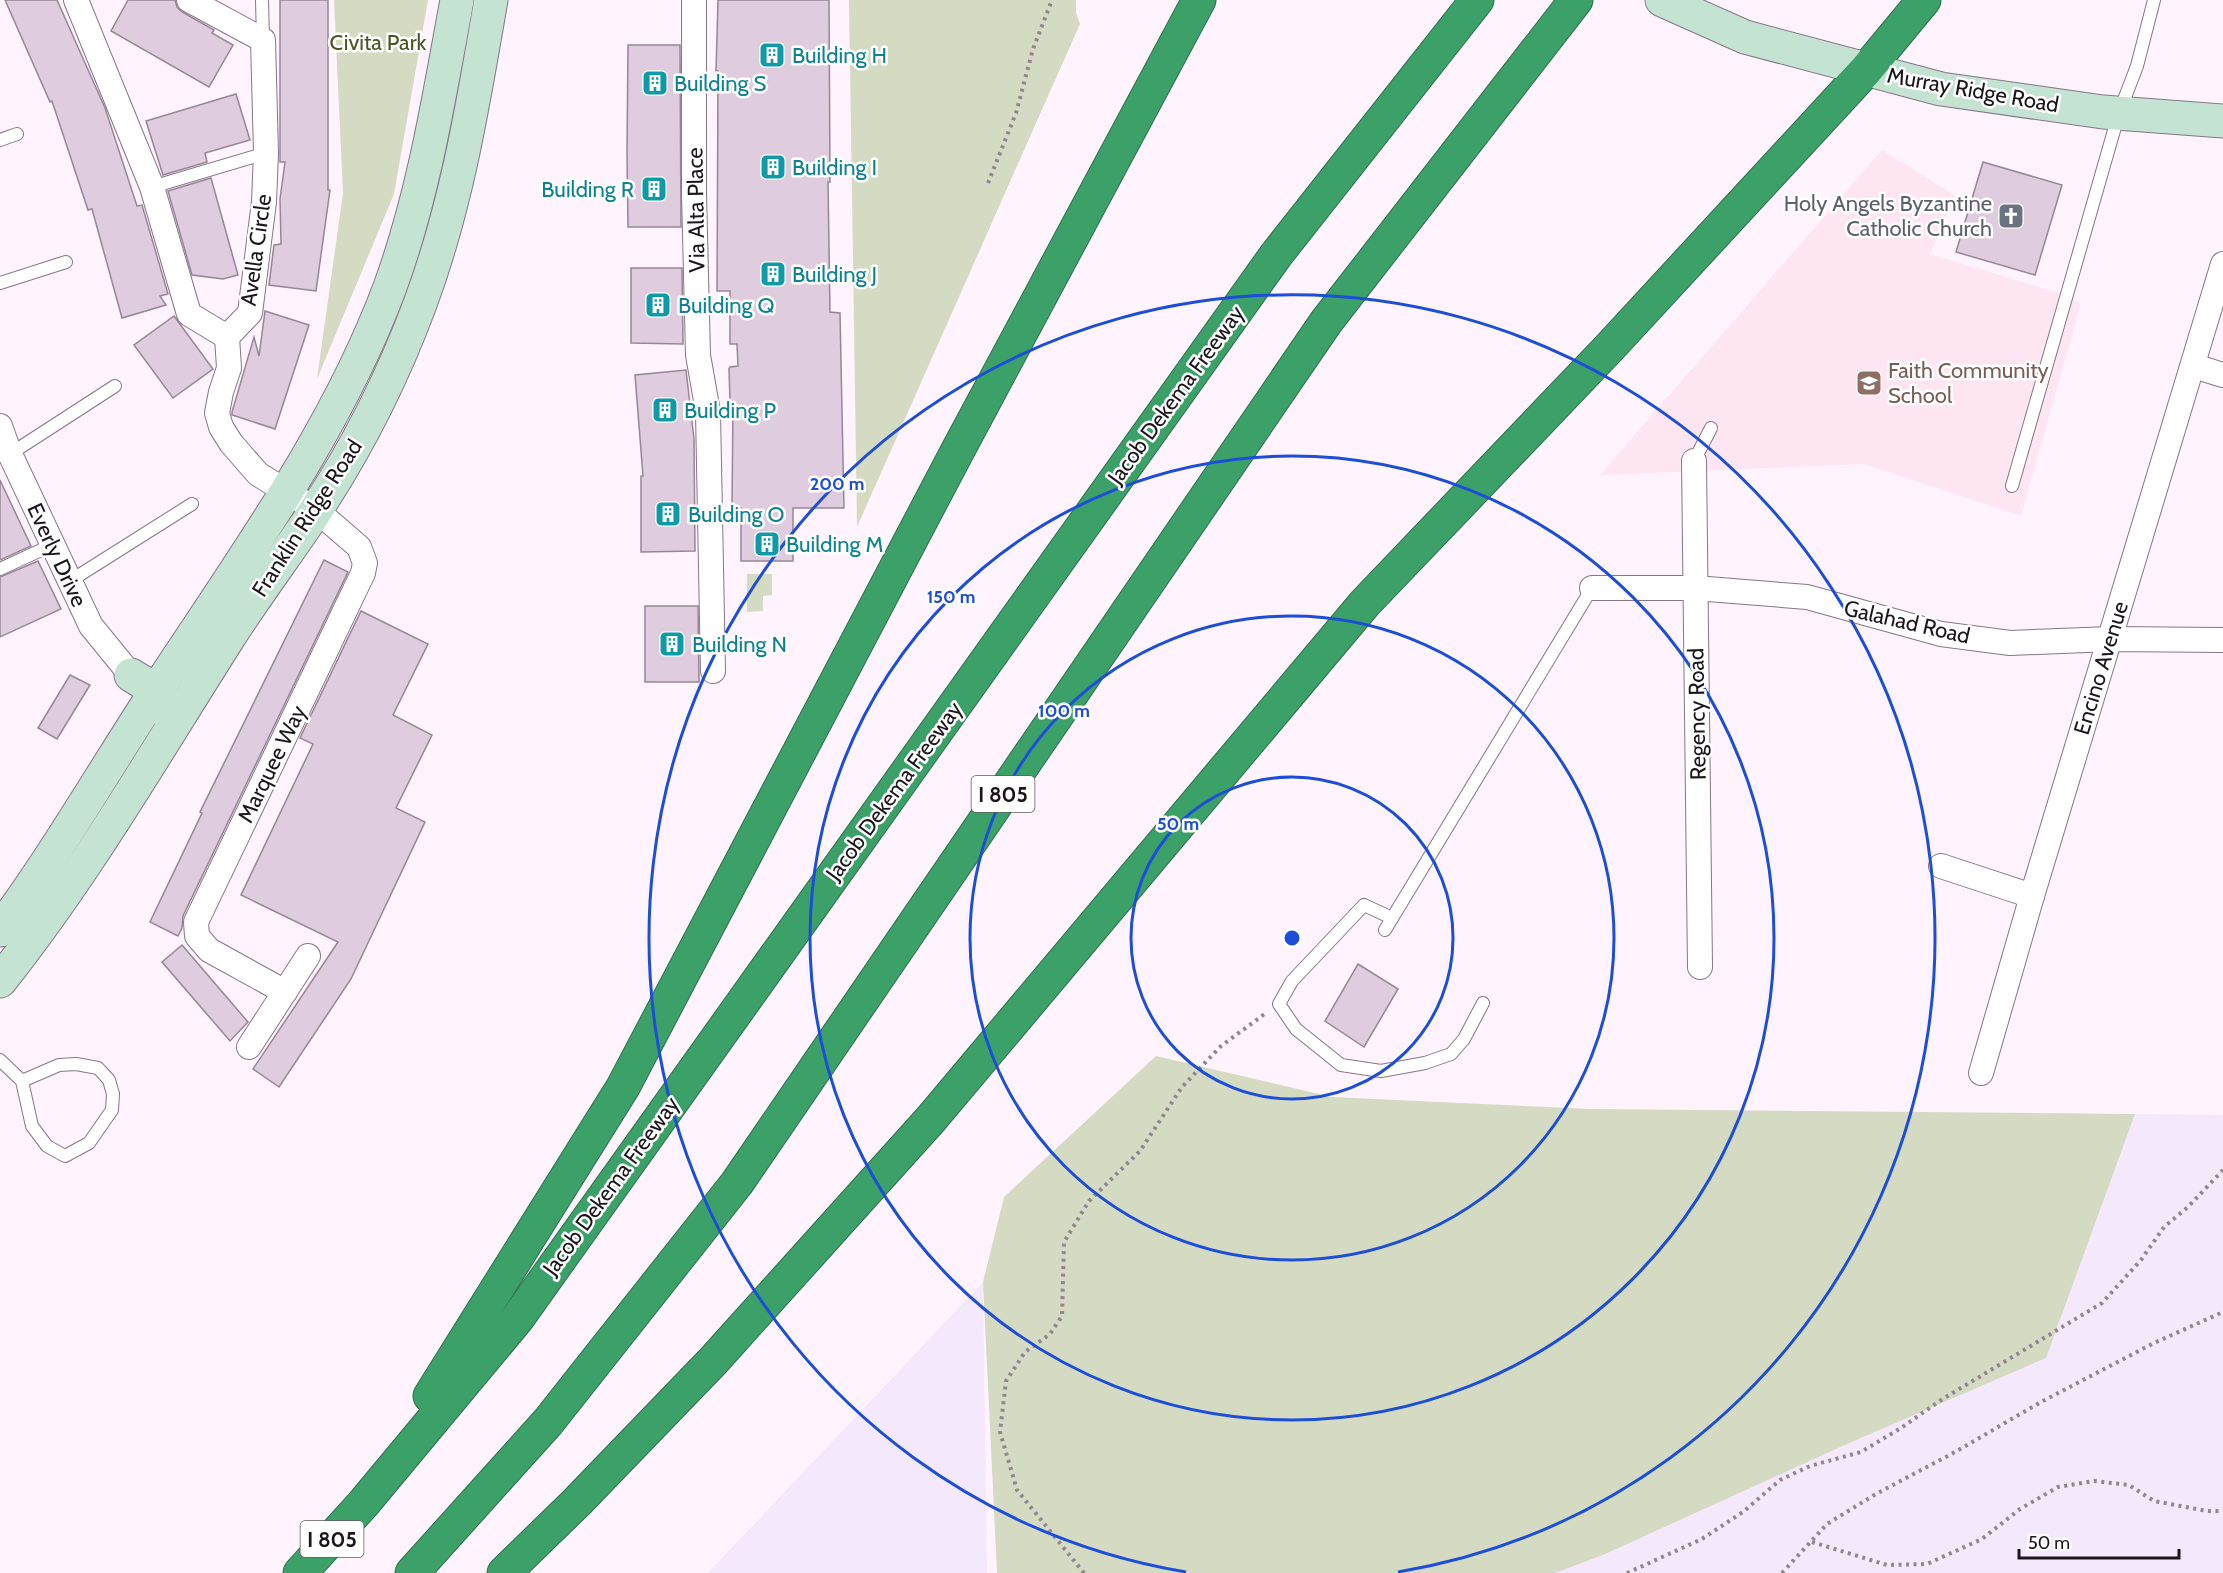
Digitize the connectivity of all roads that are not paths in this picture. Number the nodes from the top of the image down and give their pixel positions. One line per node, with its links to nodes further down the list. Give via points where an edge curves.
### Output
1 (76, 0): 20 (street, Avella Circle)
2 (189, 0): 13 (street)
3 (262, 0): 13 (lane)
4 (458, 0): 28 (street, Franklin Ridge Road, via 431,144 404,246 369,338)
5 (490, 0): 36 (street, Franklin Ridge Road, via 462,160 433,270 383,391)
6 (694, 0): 45 (street, Via Alta Place, via 698,355 708,412)
7 (1199, 0): 62 (highway, via 946,471 623,1087)
8 (1477, 0): 62 (highway, Jacob Dekema Freeway / I 805, via 1276,255 517,1319)
9 (1576, 0): 64 (highway, I 805, via 1326,322 737,1183 548,1422)
10 (1662, 0): 14 (street, Murray Ridge Road, via 1745,37)
11 (1924, 0): 14 (highway)
12 (2154, 0): 15 (lane, via 2137,66)
13 (263, 40): 19 (street, Avella Circle)
14 (1866, 70): 15 (street, Murray Ridge Road, via 1941,89); 65 (highway, via 1609,348 1365,603 931,1119 714,1360)
15 (2119, 113): 16 (street, Murray Ridge Road); 33 (lane)
16 (2223, 120)
17 (17, 134): 18 (lane)
18 (0, 140)
19 (266, 153): 20 (lane); 24 (street, Avella Circle, via 250,313)
20 (152, 187): 24 (street, Avella Circle, via 189,314)
21 (66, 262): 23 (lane)
22 (2223, 264): 25 (street, Encino Avenue)
23 (0, 283)
24 (227, 337): 34 (street, Marquee Way, via 229,368 217,413 221,427 258,474)
25 (2194, 366): 26 (street); 43 (street, Encino Avenue)
26 (2223, 375)
27 (115, 386): 31 (lane)
28 (334, 411): 34 (street, Franklin Ridge Road); 36 (street, via 334,427 305,480 303,492)
29 (0, 426): 31 (street, Everly Drive)
30 (1711, 428): 32 (lane)
31 (10, 454): 37 (street, Everly Drive)
32 (1694, 461): 41 (street, Regency Road)
33 (2012, 486)
34 (286, 492): 36 (street, Marquee Way); 42 (street, via 295,512 260,568); 46 (street, Franklin Ridge Road)
35 (192, 504): 39 (lane)
36 (316, 510): 42 (street, Franklin Ridge Road); 56 (street, Marquee Way, via 359,547 363,573 196,922 196,936 209,950)
37 (52, 545): 38 (lane); 39 (street, Everly Drive)
38 (0, 569)
39 (69, 581): 46 (street, Everly Drive, via 91,626)
40 (1592, 588): 41 (street, Galahad Road); 50 (lane)
41 (1695, 588): 43 (street, Galahad Road, via 1807,597 1941,634 2010,643); 54 (street, Regency Road)
42 (254, 601): 47 (street, Franklin Ridge Road)
43 (2110, 639): 44 (street, Galahad Road); 49 (street, Encino Avenue)
44 (2223, 640)
45 (713, 671)
46 (144, 683): 47 (street, via 164,700 162,717 129,774); 51 (street, Franklin Ridge Road)
47 (131, 793): 55 (street, Franklin Ridge Road)
48 (1941, 866): 49 (street)
49 (2032, 896): 60 (street, Encino Avenue)
50 (1392, 918): 52 (lane); 57 (lane, via 1364,905 1292,981 1280,1004 1296,1029 1341,1065 1381,1071 1451,1054)
51 (0, 930)
52 (1385, 930)
53 (308, 956): 56 (street)
54 (1700, 967)
55 (0, 981)
56 (285, 992): 58 (street)
57 (1484, 1003)
58 (249, 1047)
59 (0, 1060): 61 (lane)
60 (1981, 1073)
61 (22, 1082): 61 (lane, via 32,1126 47,1146 65,1156 90,1143 112,1110 110,1080 98,1068 59,1065)
62 (363, 1504): 63 (highway, Jacob Dekema Freeway / I 805)
63 (300, 1573)
64 (412, 1573)
65 (504, 1573)

